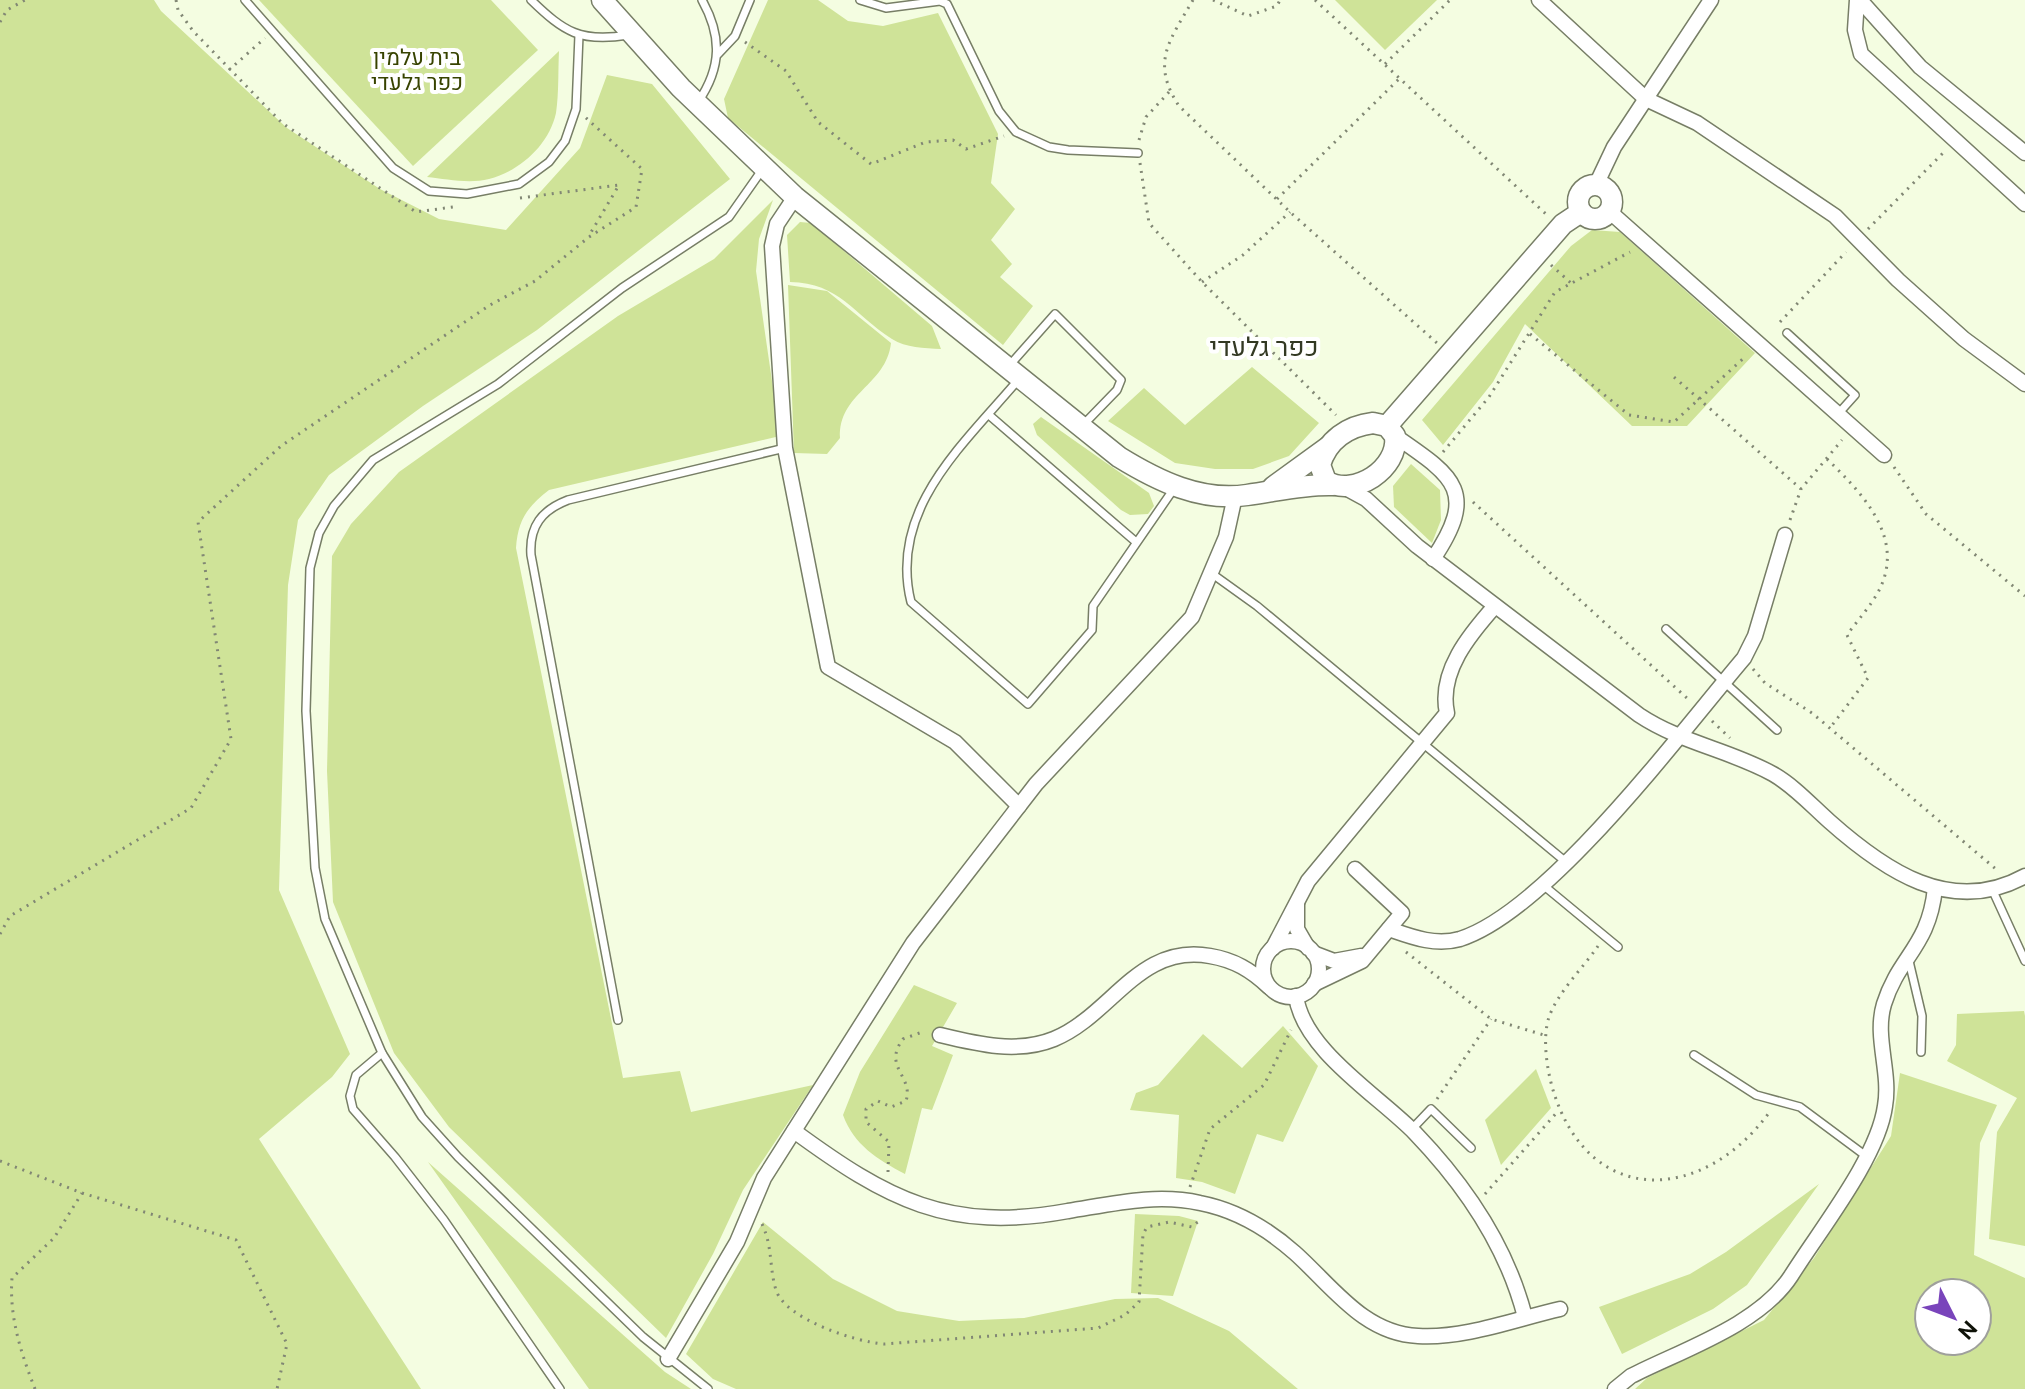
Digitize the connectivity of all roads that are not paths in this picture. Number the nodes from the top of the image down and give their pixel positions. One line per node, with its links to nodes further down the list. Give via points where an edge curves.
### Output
1 (245, 0): 11 (lane, via 393,168 429,191 467,194 519,184 549,162 565,141 576,109)
2 (531, 0): 11 (lane, via 557,24)
3 (602, 0): 10 (street)
4 (702, 0): 12 (lane, via 715,29)
5 (750, 0): 12 (lane, via 735,36)
6 (860, 0): 15 (lane, via 886,8 947,4 999,111 1016,132 1049,147)
7 (1539, 0): 13 (street)
8 (1711, 0): 13 (street)
9 (1858, 0): 16 (street, via 1920,67); 20 (street, via 1855,30 1861,54)
10 (631, 34): 11 (lane, via 599,39); 14 (street)
11 (579, 35)
12 (718, 54): 14 (lane, via 713,76)
13 (1646, 99): 18 (street); 25 (street, via 1697,123 1835,216 1964,339)
14 (696, 104): 17 (street)
15 (1138, 153)
16 (2025, 153)
17 (764, 168): 19 (street); 71 (lane, via 729,217 622,288 498,384 373,460 319,533 310,568 306,711 315,868 325,919)
18 (1596, 185): 21 (street, via 1609,193); 22 (street, via 1579,195)
19 (795, 197): 24 (street); 31 (street, via 777,224 772,246)
20 (2025, 204)
21 (1609, 211): 22 (street, via 1596,218); 26 (street)
22 (1581, 212): 29 (street, via 1538,252)
23 (1787, 333): 26 (lane, via 1855,395)
24 (1012, 374): 27 (lane); 28 (street); 28 (lane, via 1055,314 1121,380)
25 (2025, 384)
26 (1838, 414): 32 (street)
27 (989, 415): 40 (lane); 40 (lane, via 927,489 916,516 906,569 908,589 911,602 1028,704 1092,630 1093,606)
28 (1080, 429): 34 (street, via 1138,469)
29 (1391, 431): 30 (street, via 1373,423); 33 (street, via 1393,454); 41 (street, via 1450,481 1458,505 1453,528)
30 (1342, 435): 35 (street, via 1323,455 1320,470); 36 (street)
31 (785, 448): 49 (street, via 828,667 955,742); 68 (lane, via 568,500 546,512 534,527 531,555)
32 (1884, 455)
33 (1383, 468): 35 (street, via 1366,480); 38 (street, via 1377,488)
34 (1176, 486): 37 (street); 40 (lane)
35 (1338, 486): 36 (street); 38 (street, via 1358,494)
36 (1263, 492): 37 (street)
37 (1235, 496): 42 (street)
38 (1384, 517): 41 (street)
39 (1785, 535): 45 (street, via 1755,636)
40 (1136, 542)
41 (1433, 559): 43 (street)
42 (1211, 573): 48 (lane); 49 (street, via 1192,617 1081,732)
43 (1495, 606): 47 (street, via 1639,715); 48 (street, via 1453,665 1445,695 1447,713)
44 (1666, 629): 45 (lane)
45 (1724, 682): 46 (lane); 47 (street)
46 (1777, 730)
47 (1677, 737): 50 (street); 54 (street, via 1774,775 1880,863)
48 (1423, 742): 50 (lane); 56 (street)
49 (1019, 806): 74 (street, via 913,943)
50 (1566, 862): 53 (street)
51 (1355, 869): 57 (street, via 1402,913)
52 (2019, 879): 55 (street)
53 (1543, 885): 57 (street, via 1500,919 1460,939 1434,942); 58 (lane)
54 (1935, 888): 55 (street); 63 (street, via 1928,927)
55 (1992, 889): 64 (lane)
56 (1298, 896): 59 (street); 61 (street, via 1297,929)
57 (1386, 932): 60 (street)
58 (1618, 947)
59 (1272, 949): 61 (street, via 1293,942); 62 (street); 66 (street, via 1263,971)
60 (1372, 949): 61 (street, via 1340,962 1321,959); 65 (street, via 1351,969)
61 (1311, 950): 65 (street, via 1318,968)
62 (1230, 961): 66 (street); 69 (street, via 1201,954 1163,959 1139,972 1086,1021 1035,1045 1002,1046)
63 (1909, 961): 70 (lane, via 1922,1016); 76 (street, via 1883,1009 1886,1102)
64 (2025, 961)
65 (1314, 984): 67 (street)
66 (1269, 987): 67 (street, via 1283,996)
67 (1296, 996): 73 (street, via 1299,1012 1323,1048)
68 (618, 1020)
69 (940, 1035)
70 (1921, 1052)
71 (382, 1053): 79 (lane, via 422,1117 458,1157); 80 (lane, via 356,1075 350,1096 353,1109 444,1220)
72 (1694, 1055): 76 (lane, via 1756,1095 1800,1107)
73 (1411, 1130): 75 (lane, via 1431,1109); 78 (street, via 1474,1207 1511,1275)
74 (794, 1131): 78 (street, via 882,1191 930,1209 1001,1218 1122,1201 1207,1205 1261,1227 1350,1306 1394,1332 1431,1336); 79 (street)
75 (1471, 1148)
76 (1867, 1156): 82 (street, via 1771,1300 1746,1319)
77 (1560, 1309): 78 (street)
78 (1525, 1317)
79 (668, 1359): 81 (lane)
80 (560, 1389)
81 (708, 1389)
82 (1615, 1389)

